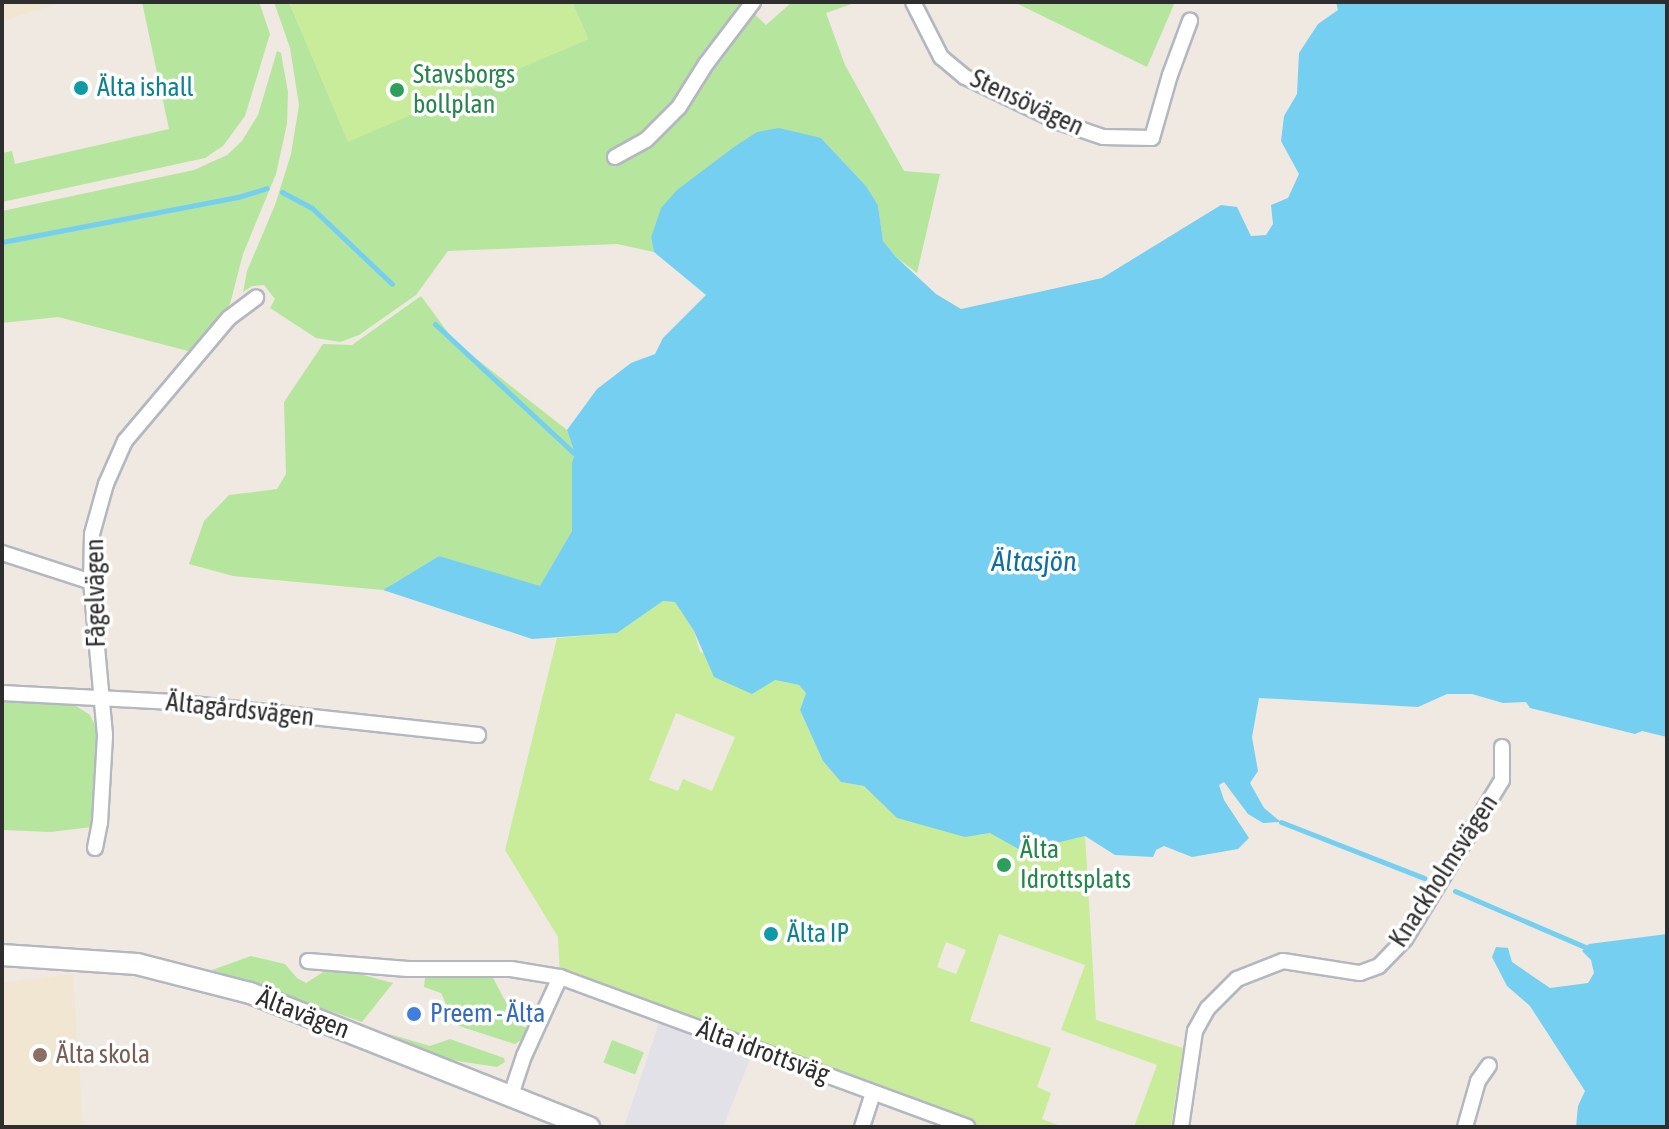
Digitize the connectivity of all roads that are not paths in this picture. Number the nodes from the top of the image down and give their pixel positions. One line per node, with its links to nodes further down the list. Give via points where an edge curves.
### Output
1 (753, 2): 4 (street, via 679,107 646,140)
2 (913, 2): 3 (street, Stensövägen, via 941,57 965,77 1103,137 1152,138)
3 (1190, 21)
4 (615, 157)
5 (256, 298): 7 (street, Fågelvägen, via 229,318 125,441 92,534)
6 (2, 553): 7 (street)
7 (91, 582): 9 (street, Fågelvägen)
8 (2, 693): 9 (street, Ältagårdsvägen)
9 (100, 700): 10 (street, Ältagårdsvägen, via 174,702); 12 (street, Fågelvägen, via 105,735)
10 (478, 735)
11 (1502, 747): 22 (street, Knackholmsvägen, via 1502,780 1405,939 1379,966 1360,973 1283,961 1237,979 1216,999 1195,1031)
12 (95, 848)
13 (2, 955): 18 (main road, Ältavägen, via 137,964 222,985)
14 (308, 961): 15 (street, Älta idrottsväg, via 408,969 511,969)
15 (560, 977): 17 (street, Älta idrottsväg); 18 (street)
16 (1489, 1065): 23 (street, via 1478,1081)
17 (873, 1093): 20 (street); 21 (street, Älta idrottsväg)
18 (511, 1095): 19 (main road, Ältavägen)
19 (589, 1127)
20 (862, 1127)
21 (967, 1127)
22 (1181, 1127)
23 (1465, 1127)

